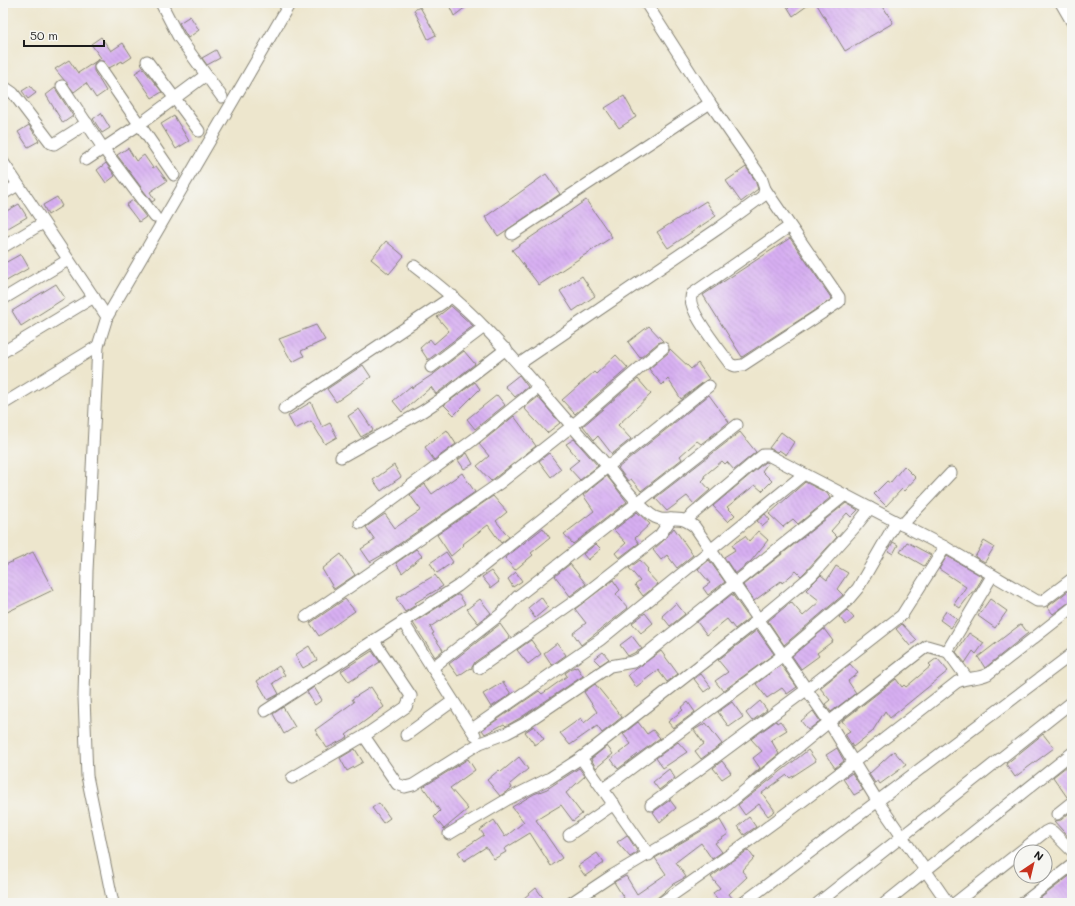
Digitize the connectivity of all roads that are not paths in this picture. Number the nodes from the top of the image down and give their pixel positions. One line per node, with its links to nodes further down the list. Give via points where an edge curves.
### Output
1 (161, 3): 8 (street, via 178,36)
2 (290, 3): 34 (street)
3 (646, 3): 13 (street)
4 (1060, 3): 5 (street)
5 (1072, 22)
6 (147, 61): 12 (street)
7 (100, 67): 15 (street)
8 (206, 76): 11 (street); 12 (street)
9 (3, 86): 14 (street, via 13,93 51,143 54,144)
10 (62, 86): 14 (street)
11 (222, 97)
12 (176, 99): 15 (street); 16 (street)
13 (710, 103): 22 (street, via 762,177); 27 (street)
14 (87, 123): 17 (street)
15 (140, 124): 17 (street); 20 (street)
16 (199, 131)
17 (104, 148): 18 (street); 24 (street)
18 (86, 160)
19 (3, 162): 21 (street)
20 (174, 175)
21 (18, 185): 23 (street); 25 (street)
22 (765, 189): 26 (street); 40 (street, via 763,196 719,228)
23 (3, 194)
24 (155, 217)
25 (43, 223): 28 (street); 29 (street)
26 (790, 226): 26 (street, via 692,294 690,298 698,319 730,364 743,365 839,302 839,297)
27 (512, 234)
28 (3, 247)
29 (68, 260): 32 (street); 33 (street)
30 (414, 266): 31 (street)
31 (453, 296): 35 (street); 45 (street)
32 (94, 298): 34 (street); 39 (street)
33 (3, 299)
34 (107, 317): 36 (street)
35 (484, 327): 38 (street); 41 (street)
36 (98, 346): 44 (street); 101 (street, via 87,571 84,705 87,776)
37 (664, 348): 47 (street)
38 (506, 349): 40 (street); 48 (street, via 428,408)
39 (3, 352)
40 (519, 364): 43 (street)
41 (431, 367)
42 (709, 386): 49 (street)
43 (538, 387): 47 (street); 57 (street, via 473,440)
44 (3, 404)
45 (284, 409)
46 (737, 425): 53 (street)
47 (572, 426): 49 (street); 65 (street, via 500,483)
48 (341, 457)
49 (608, 466): 53 (street); 67 (street, via 458,586)
50 (951, 473): 58 (street)
51 (804, 474): 52 (street); 56 (street, via 768,455 763,455); 60 (street)
52 (845, 495): 54 (street); 63 (street)
53 (638, 502): 55 (street, via 660,520); 72 (street, via 518,596 501,614)
54 (870, 508): 58 (street); 66 (street, via 811,576)
55 (671, 519): 56 (street); 73 (street, via 660,535 600,582)
56 (686, 520): 60 (street)
57 (360, 523)
58 (899, 524): 59 (street); 71 (street, via 847,601)
59 (945, 547): 61 (street); 75 (street, via 902,615)
60 (711, 550): 63 (street); 80 (street, via 600,640)
61 (992, 576): 62 (street, via 1037,601 1043,601); 69 (street)
62 (1072, 578)
63 (735, 584): 66 (street); 83 (street, via 641,658 610,666 524,724)
64 (1072, 608): 74 (street, via 988,674)
65 (306, 617)
66 (758, 620): 71 (street); 85 (street)
67 (403, 622): 68 (street); 72 (street)
68 (374, 641): 78 (street); 82 (street, via 410,696 406,706)
69 (948, 652): 74 (street); 79 (street, via 927,646)
70 (1072, 654): 89 (street)
71 (782, 656): 75 (street); 88 (street)
72 (432, 668): 76 (street)
73 (479, 668)
74 (967, 678): 86 (street, via 957,682)
75 (806, 690): 79 (street); 92 (street)
76 (453, 701): 80 (street); 81 (street)
77 (1072, 702): 96 (street)
78 (265, 711)
79 (829, 722): 86 (street); 98 (street, via 716,814)
80 (472, 729): 83 (street)
81 (406, 735)
82 (364, 736): 83 (street, via 397,784 405,787 413,785); 87 (street)
83 (480, 743)
84 (1072, 754): 100 (street)
85 (581, 758): 88 (street); 94 (street)
86 (853, 764): 89 (street); 103 (street, via 727,858)
87 (292, 778)
88 (603, 789): 91 (street)
89 (878, 802): 96 (street); 104 (street)
90 (1072, 802): 93 (street)
91 (614, 804): 95 (street); 98 (street)
92 (651, 806)
93 (1057, 814)
94 (448, 834)
95 (569, 835)
96 (902, 838): 100 (street); 105 (street)
97 (1072, 851): 108 (street, via 1049,830)
98 (649, 855): 102 (street)
99 (1072, 865): 109 (street)
100 (926, 871): 106 (street); 107 (street)
101 (114, 903)
102 (571, 903)
103 (661, 903)
104 (743, 903)
105 (818, 903)
106 (885, 903)
107 (948, 903)
108 (955, 903)
109 (1023, 903)

